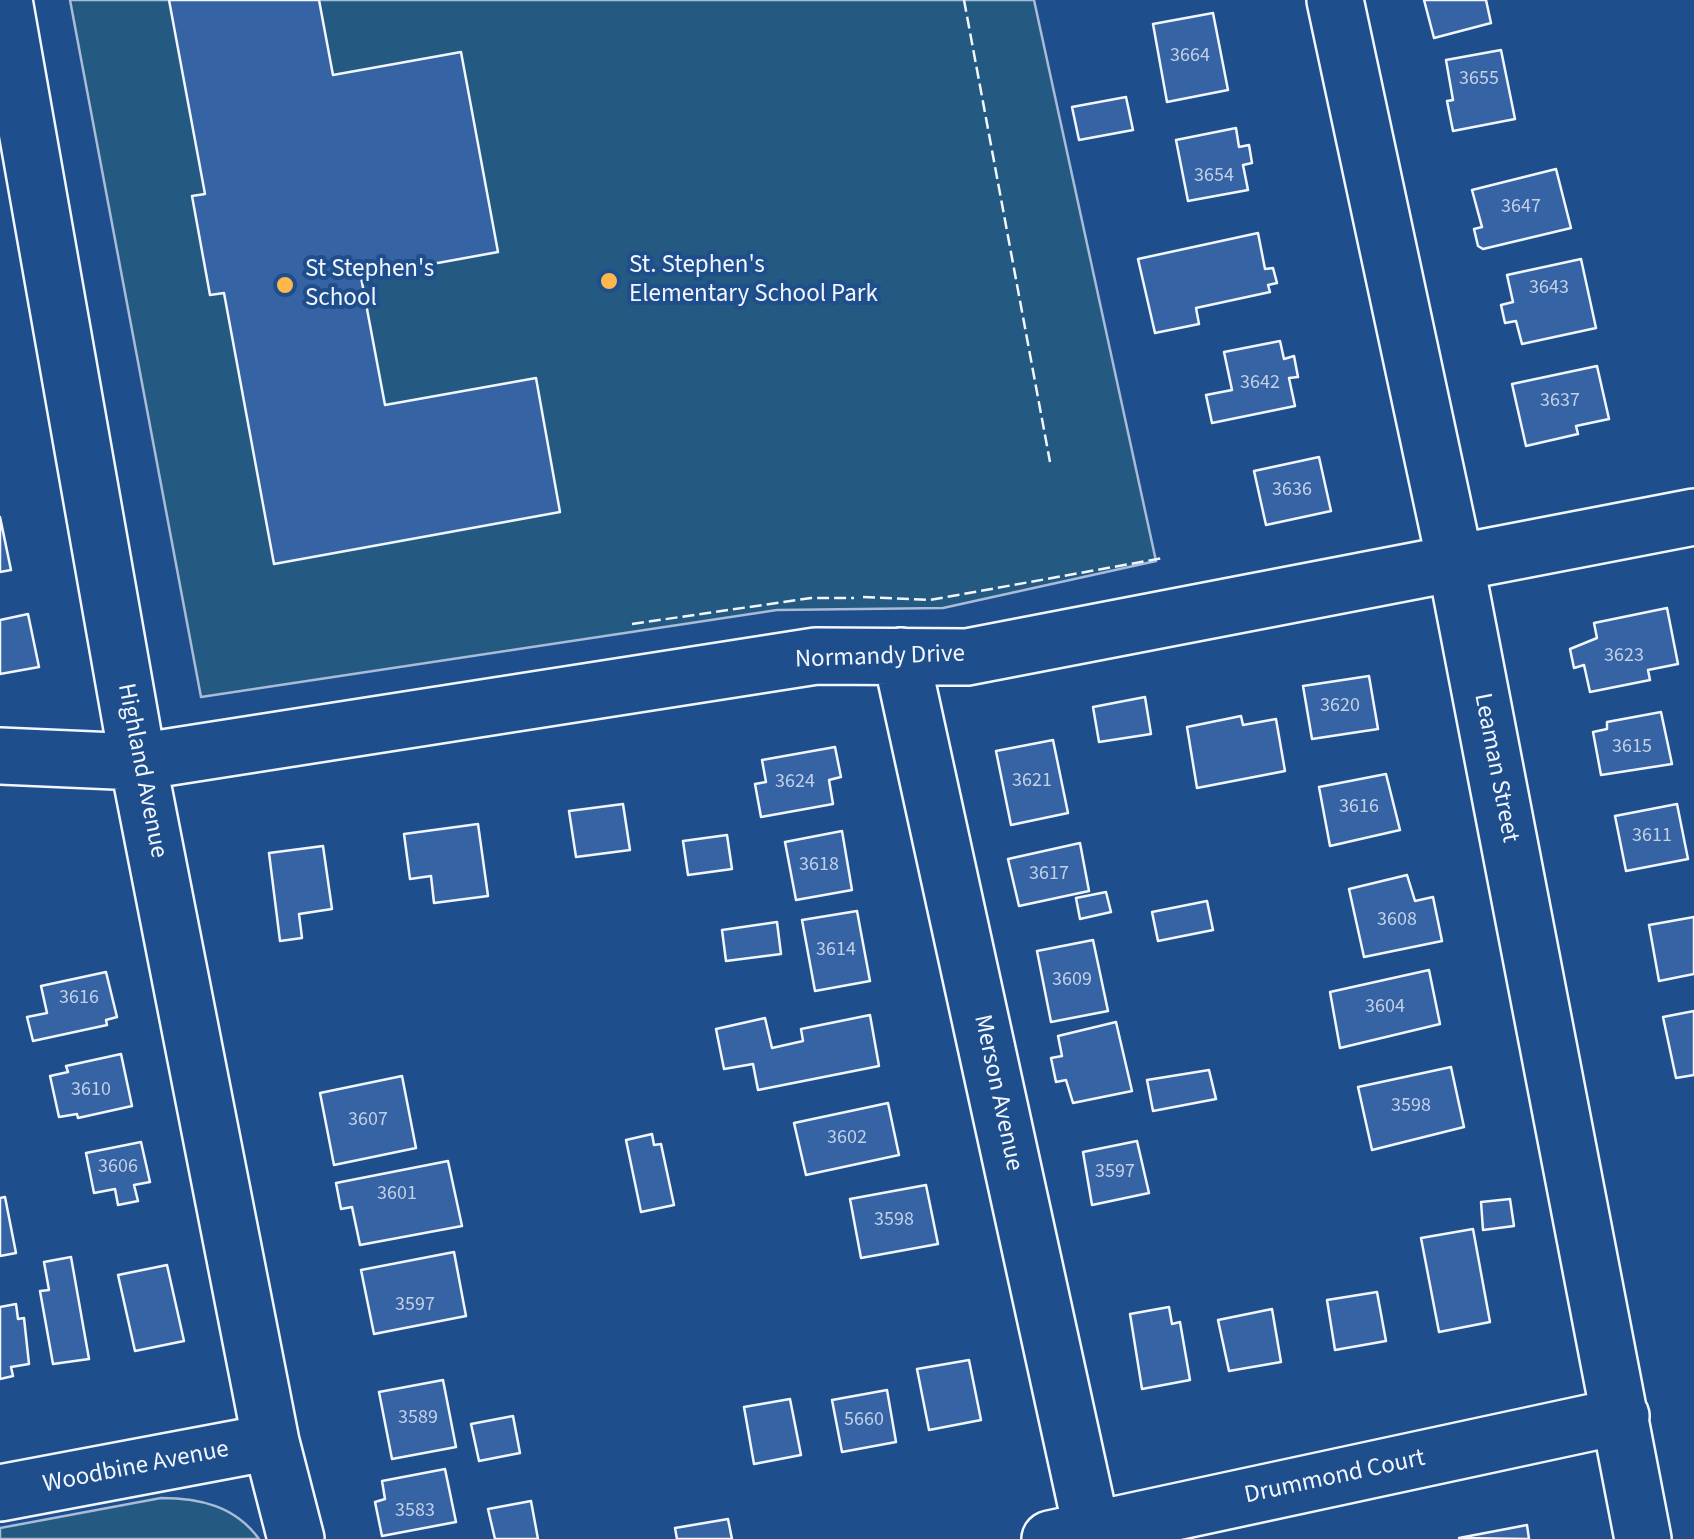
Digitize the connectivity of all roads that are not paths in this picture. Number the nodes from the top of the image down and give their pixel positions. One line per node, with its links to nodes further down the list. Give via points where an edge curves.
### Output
1 (4, 0): 7 (street, Highland Avenue)
2 (1335, 0): 4 (street, Leaman Street)
3 (1694, 517): 4 (street, Normandy Drive)
4 (1456, 566): 5 (street, Normandy Drive, via 967,657); 8 (street, Leaman Street)
5 (901, 656): 7 (street, Normandy Drive, via 816,656); 11 (street, Merson Avenue)
6 (0, 756): 7 (street, Normandy Drive)
7 (138, 762): 9 (street, Highland Avenue)
8 (1621, 1416): 11 (street, Drummond Court); 13 (street, Leaman Street)
9 (271, 1442): 10 (street, Woodbine Avenue); 12 (street, Highland Avenue)
10 (0, 1494)
11 (1071, 1535)
12 (296, 1539)
13 (1643, 1539)

